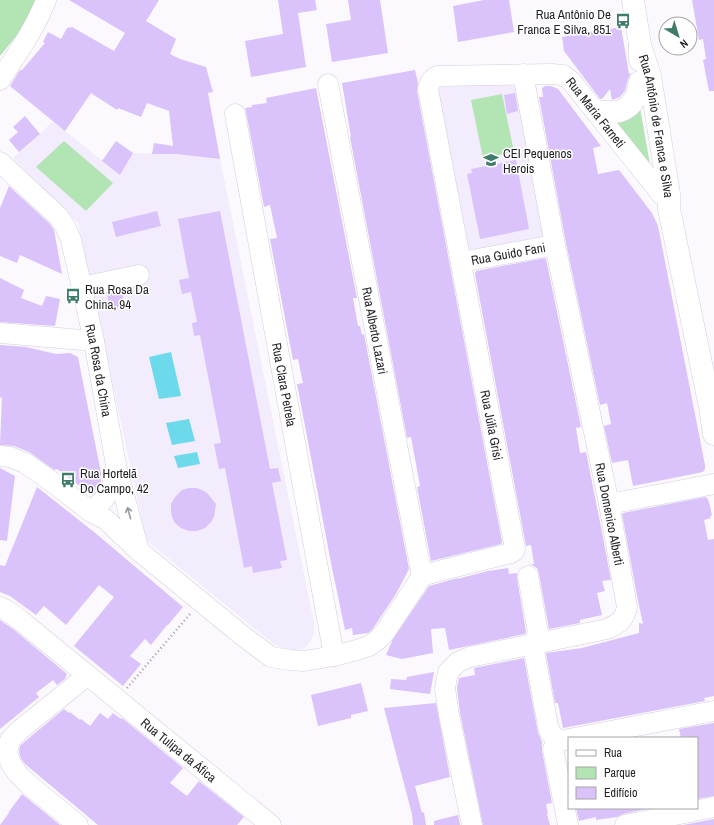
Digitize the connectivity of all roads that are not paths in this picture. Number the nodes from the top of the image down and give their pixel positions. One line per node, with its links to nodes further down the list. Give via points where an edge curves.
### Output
1 (46, 0): 5 (street, via 28,38)
2 (633, 0): 3 (main road, Rua Antônio de Franca e Silva)
3 (640, 45): 7 (main road, Rua Antônio de Franca e Silva); 12 (main road, Rua Antônio de Franca e Silva, via 650,76)
4 (524, 74): 6 (street, Rua Maria Farneti, via 438,76); 9 (street, Rua Maria Farneti, via 563,75); 13 (street, Rua Domenico Alberti)
5 (0, 80)
6 (430, 82): 14 (street, Rua Júlia Grisi, via 428,89)
7 (640, 82): 9 (main road, via 636,97 622,111); 12 (main road, Rua Antônio de Franca e Silva)
8 (328, 84): 27 (street, Rua Alberto Lazari)
9 (596, 111): 12 (street, Rua Maria Farneti)
10 (235, 114): 31 (street, Rua Clara Petrela)
11 (0, 162): 16 (street, Rua Rosa da China, via 59,217 65,226 71,240)
12 (667, 199): 19 (main road, Rua Antônio de Franca e Silva)
13 (555, 245): 14 (street, Rua Guido Fani); 24 (street, Rua Domenico Alberti)
14 (461, 262): 27 (street, Rua Júlia Grisi, via 515,549 511,553)
15 (139, 275): 16 (street)
16 (82, 287): 18 (street, Rua Rosa da China)
17 (0, 333): 18 (street)
18 (94, 340): 22 (street, Rua Rosa da China)
19 (712, 405): 20 (main road, Rua Antônio de Franca e Silva)
20 (714, 434)
21 (0, 456): 25 (street, via 25,463)
22 (116, 465): 25 (street, Rua Rosa da China, via 112,486); 26 (street, Rua Rosa da China, one-way to 22)
23 (714, 484): 24 (street)
24 (609, 504): 30 (street, Rua Domenico Alberti, via 627,607 625,616 607,629)
25 (91, 512): 26 (street, via 106,519)
26 (139, 550): 31 (street, via 271,657 304,661)
27 (422, 576): 31 (street, via 380,638 368,646)
28 (528, 576): 30 (street, via 538,633)
29 (0, 607): 32 (street, Rua Tulipa da Áfica)
30 (533, 645): 35 (street, via 549,731); 39 (street, Rua Domenico Alberti, via 470,657 458,662 448,672 445,688 449,715)
31 (334, 656)
32 (88, 675): 37 (street, via 16,734 10,740 7,753 18,774); 38 (street, Rua Tulipa da Áfica)
33 (714, 711): 34 (street)
34 (578, 737)
35 (567, 739): 40 (street, via 554,744 553,749)
36 (714, 807): 41 (street)
37 (78, 825)
38 (271, 825)
39 (472, 825)
40 (568, 825)
41 (625, 825)

